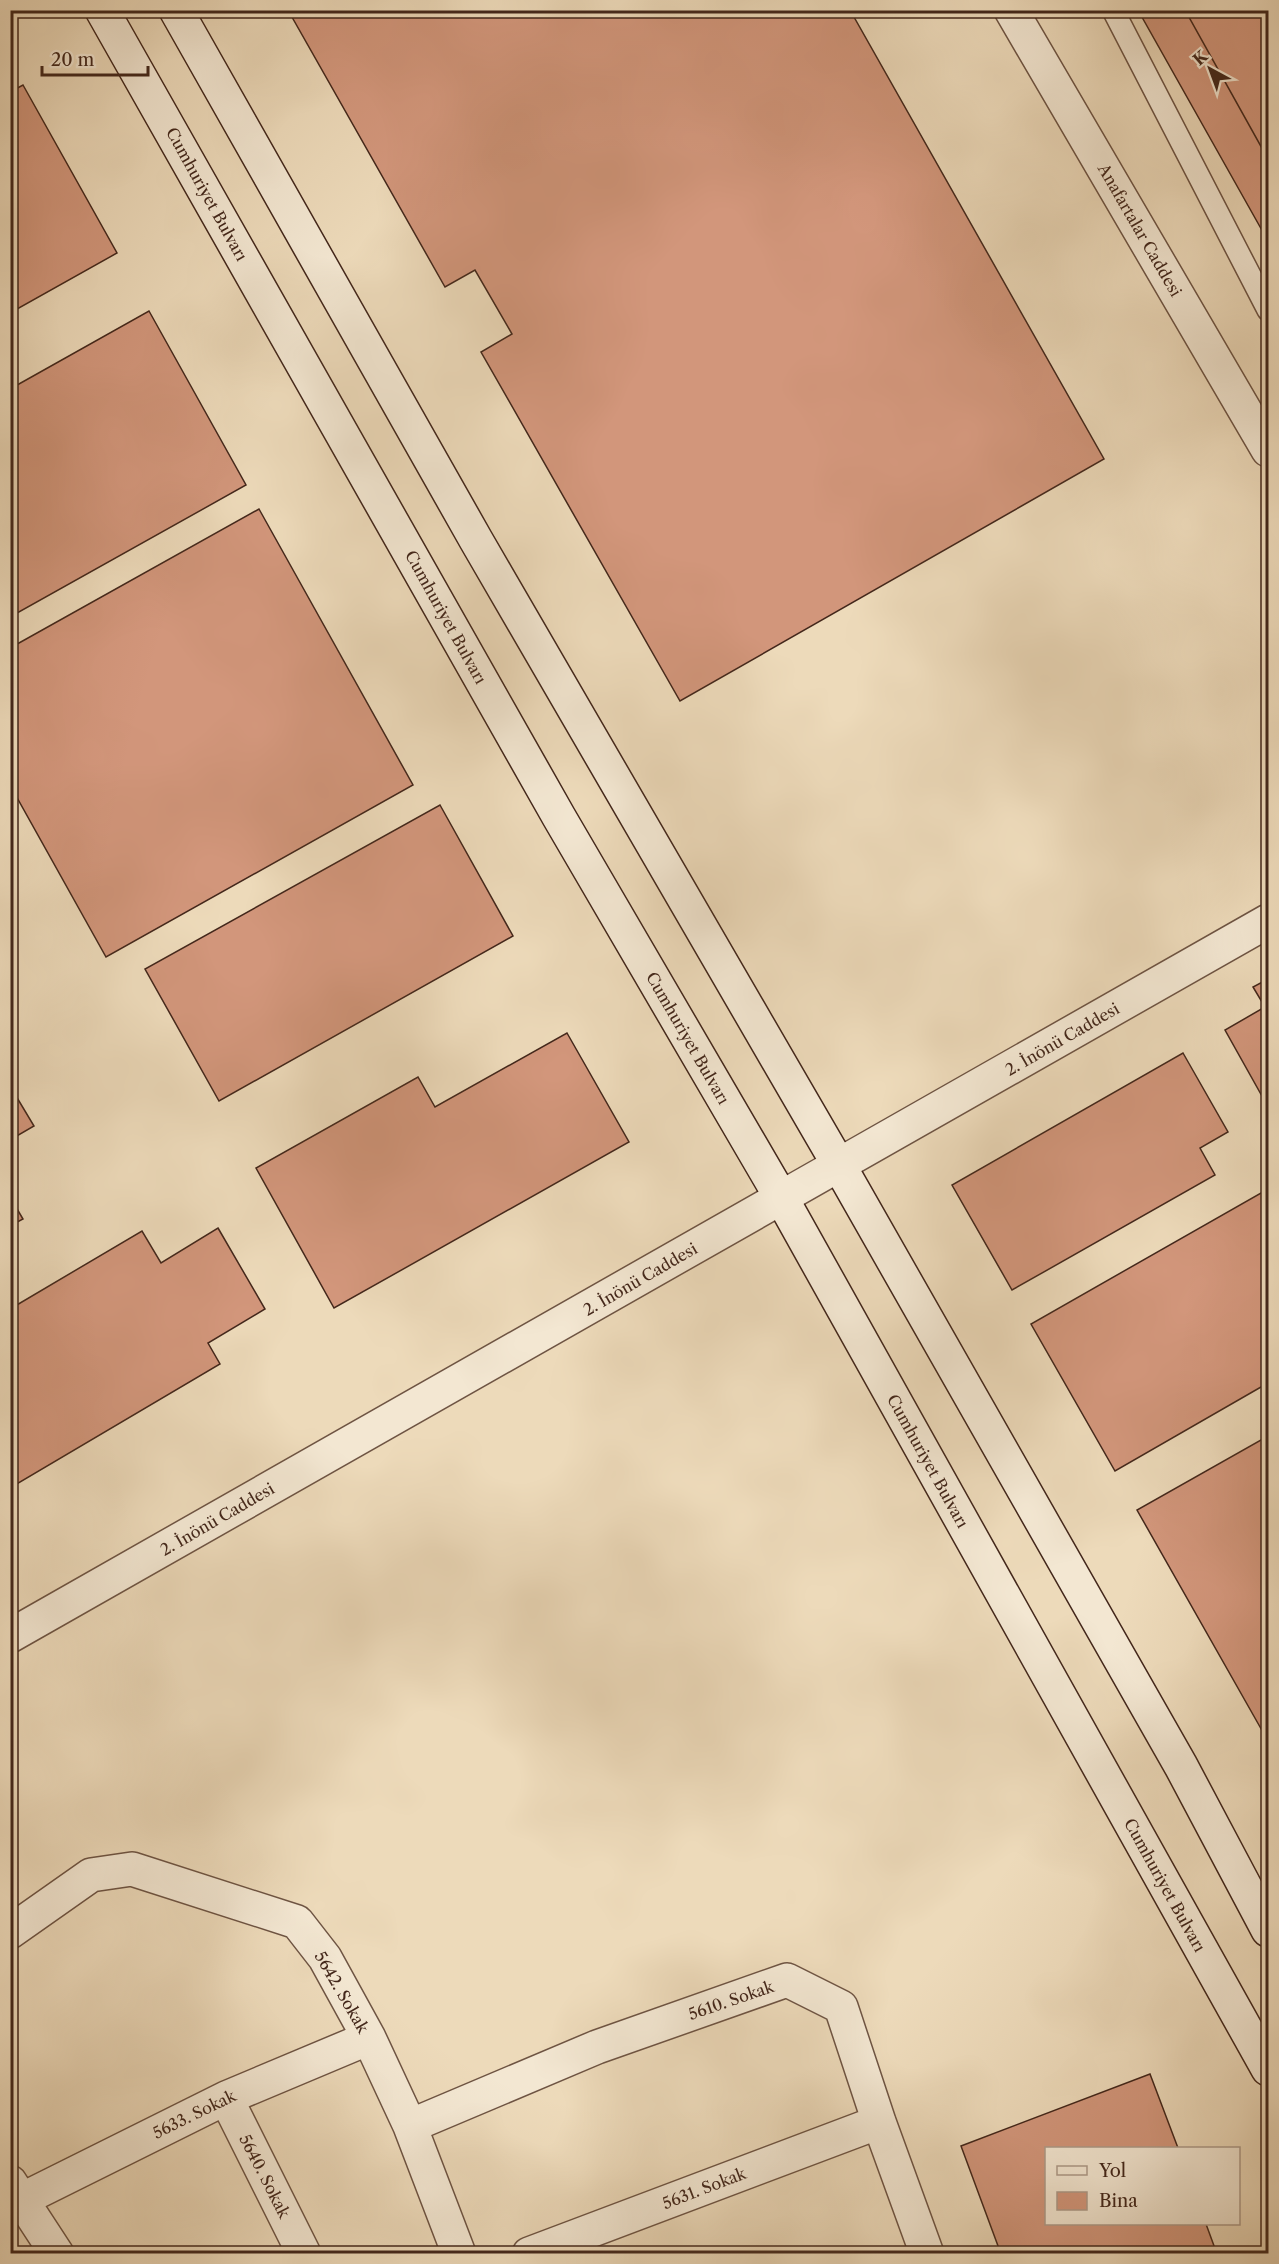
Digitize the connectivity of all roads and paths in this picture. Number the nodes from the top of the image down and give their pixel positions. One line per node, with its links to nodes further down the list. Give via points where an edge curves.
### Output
1 (102, 10): 9 (main road, Cumhuriyet Bulvarı, via 559,817)
2 (176, 10): 8 (main road, via 476,540)
3 (1011, 10): 6 (main road, Anafartalar Caddesi)
4 (1113, 10): 5 (lane)
5 (1269, 310)
6 (1269, 450)
7 (1269, 921): 8 (main road, 2. İnönü Caddesi)
8 (840, 1167): 9 (main road, 2. İnönü Caddesi); 11 (main road, via 1181,1766)
9 (782, 1199): 10 (main road, 2. İnönü Caddesi); 14 (main road, Cumhuriyet Bulvarı)
10 (10, 1636)
11 (1269, 1930)
12 (10, 1932): 13 (main road, 5642. Sokak, via 91,1875 132,1869 297,1922 325,1958)
13 (369, 2038): 15 (main road, 5633. Sokak); 17 (main road, 5642. Sokak)
14 (1269, 2069)
15 (226, 2098): 18 (main road, 5633. Sokak); 20 (main road, 5640. Sokak)
16 (879, 2122): 17 (main road, 5610. Sokak, via 841,2007 787,1980 597,2047); 22 (main road, 5631. Sokak); 23 (main road, 5610. Sokak)
17 (410, 2126): 21 (main road, 5642. Sokak)
18 (17, 2191): 19 (main road)
19 (57, 2253)
20 (304, 2253)
21 (459, 2253)
22 (529, 2253)
23 (927, 2253)

